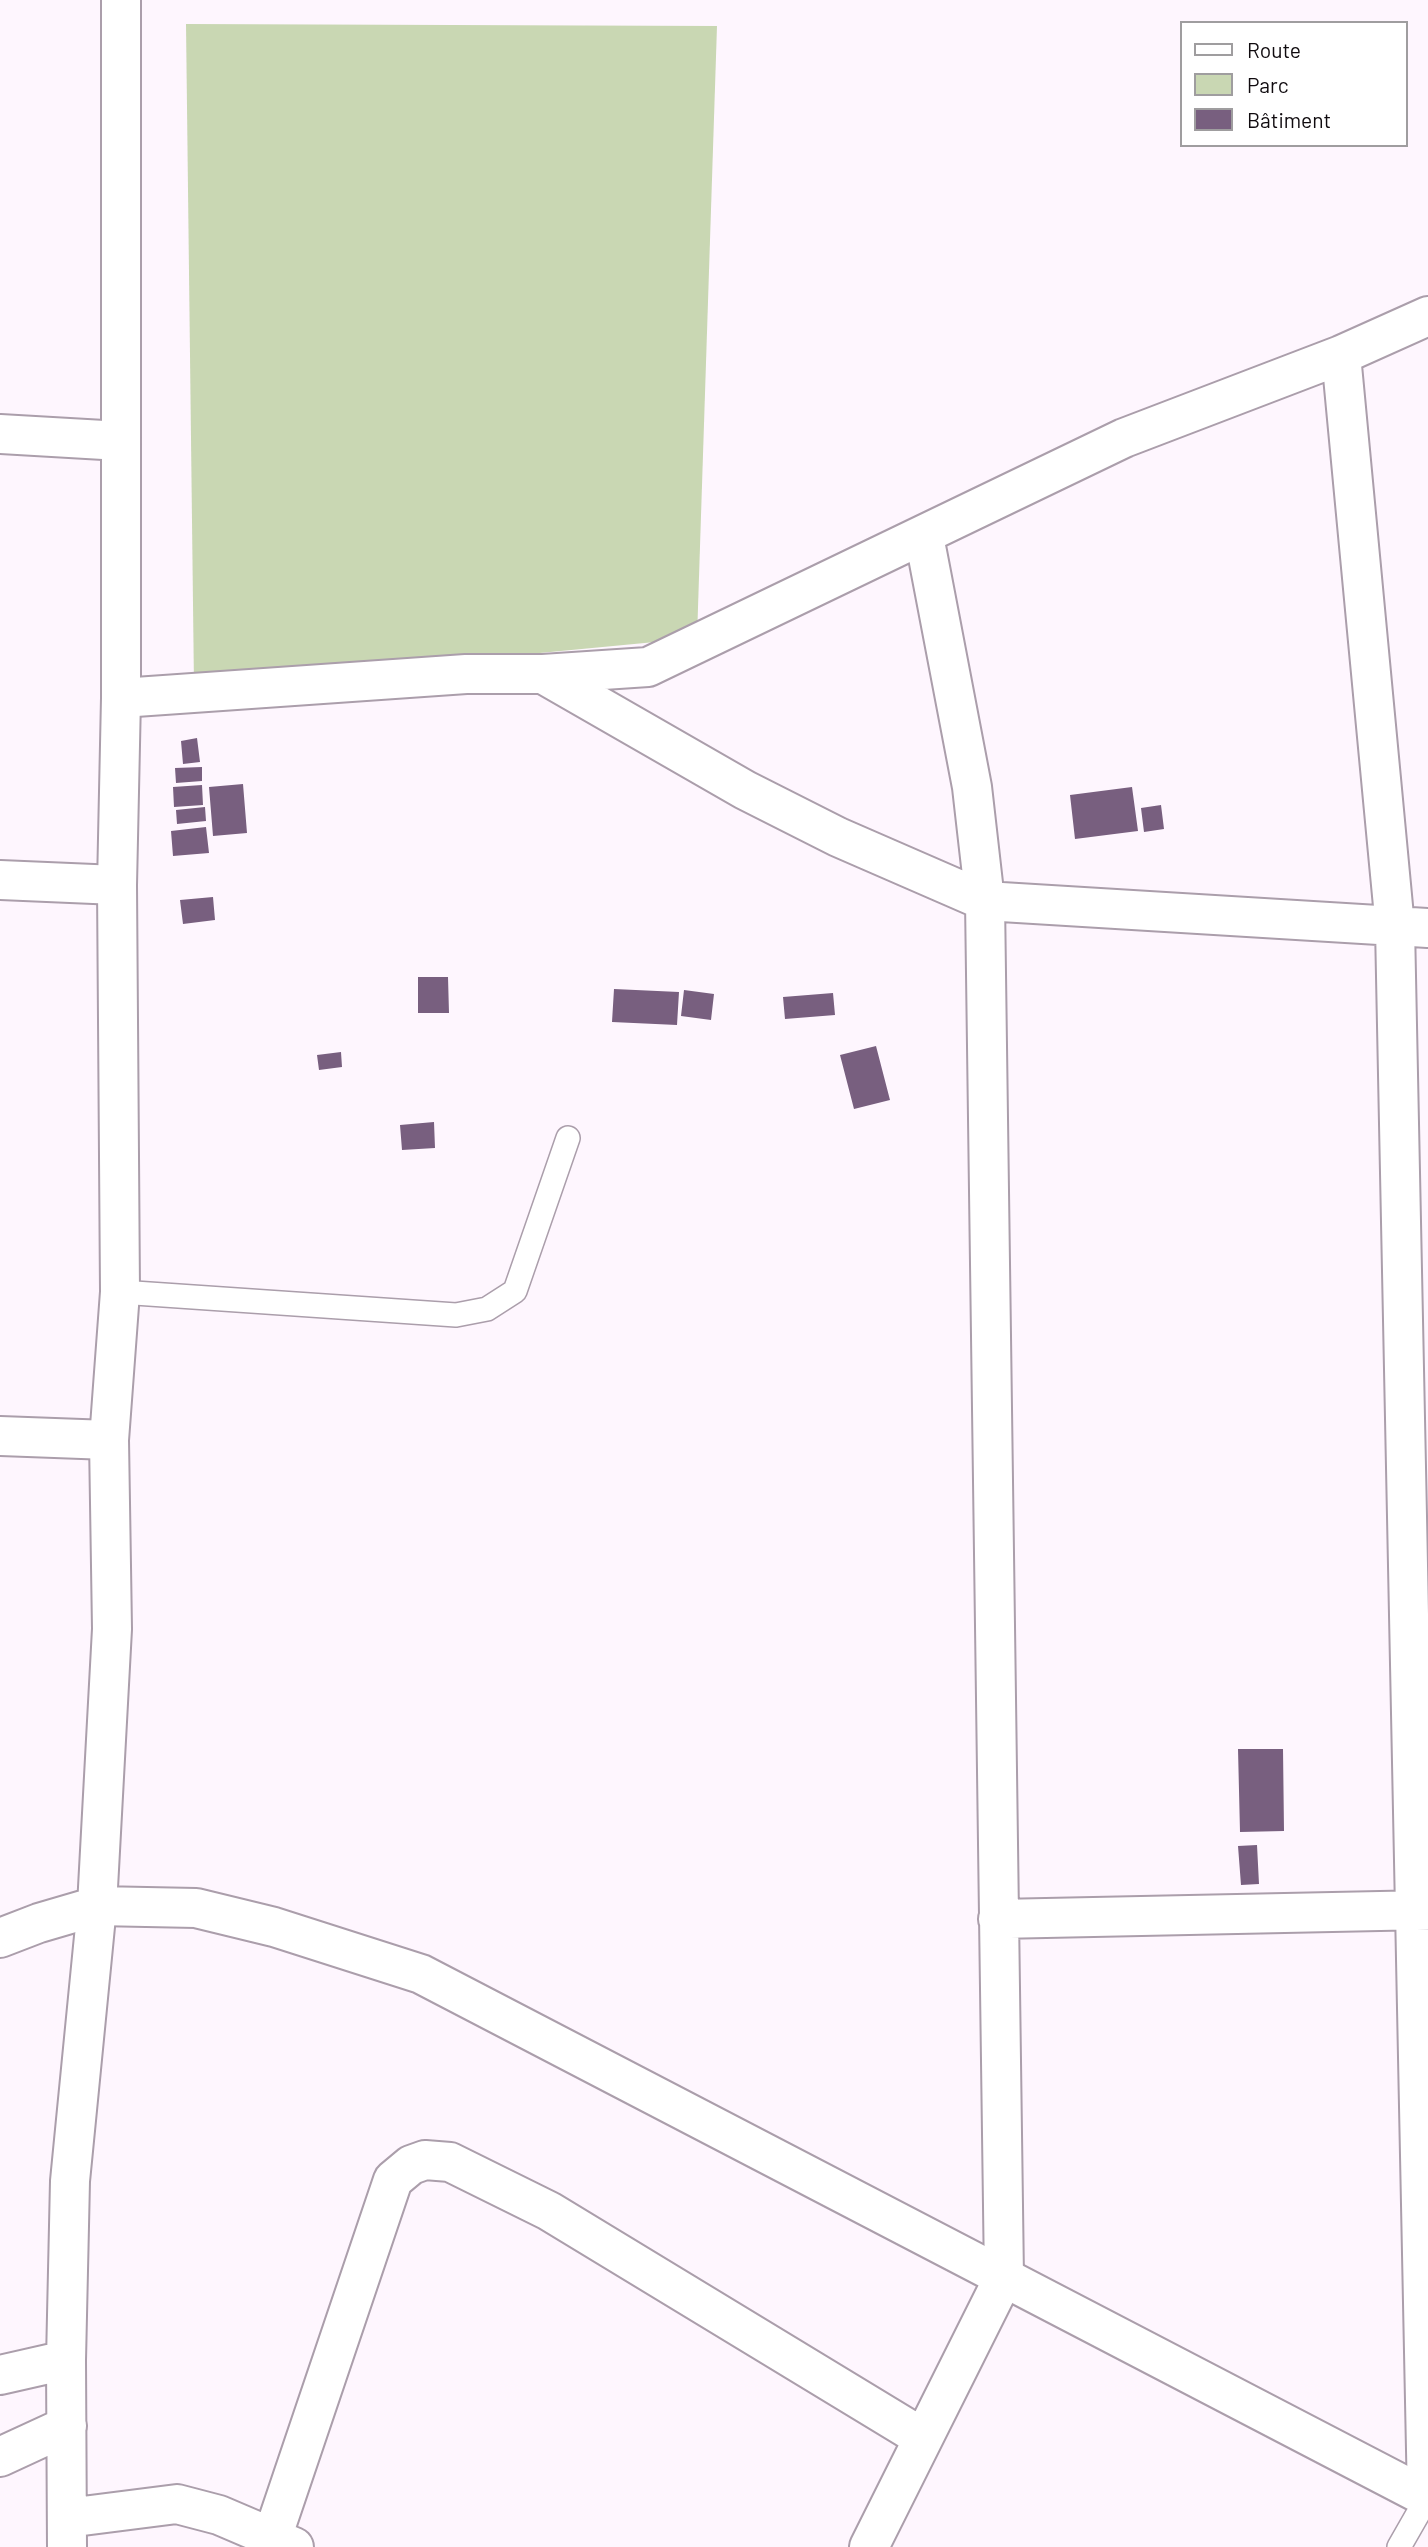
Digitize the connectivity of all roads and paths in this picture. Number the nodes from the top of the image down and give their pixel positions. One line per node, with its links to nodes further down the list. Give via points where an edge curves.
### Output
1 (121, 0): 5 (street)
2 (1428, 316): 3 (street)
3 (1341, 355): 6 (street, via 1124,438); 12 (street)
4 (0, 434): 5 (street)
5 (121, 441): 8 (street)
6 (924, 536): 7 (street, via 648,667); 11 (street, via 972,787)
7 (543, 674): 8 (street, via 466,674); 11 (street, via 745,790 838,837)
8 (121, 698): 10 (street)
9 (0, 880): 10 (street)
10 (117, 885): 14 (street)
11 (985, 901): 12 (street); 19 (street)
12 (1411, 927): 18 (street)
13 (568, 1138): 14 (lane, via 515,1291 487,1309 456,1315)
14 (120, 1292): 16 (street)
15 (0, 1436): 16 (street)
16 (109, 1440): 17 (street, via 111,1629)
17 (97, 1906): 21 (street); 23 (street, via 196,1908 274,1927 421,1974); 24 (street, via 70,2181)
18 (1422, 1911): 19 (street); 29 (street)
19 (998, 1919): 23 (street)
20 (0, 1920): 21 (street)
21 (39, 1923): 22 (street)
22 (0, 1938)
23 (1003, 2277): 27 (street); 29 (street)
24 (66, 2360): 25 (street); 26 (street)
25 (0, 2375)
26 (67, 2426): 28 (street); 30 (street)
27 (923, 2438): 31 (street, via 549,2211 450,2162 425,2160 393,2180); 32 (street)
28 (0, 2457)
29 (1428, 2498): 33 (lane)
30 (67, 2532): 31 (street, via 177,2504 219,2515)
31 (283, 2542)
32 (869, 2547)
33 (1399, 2547)

